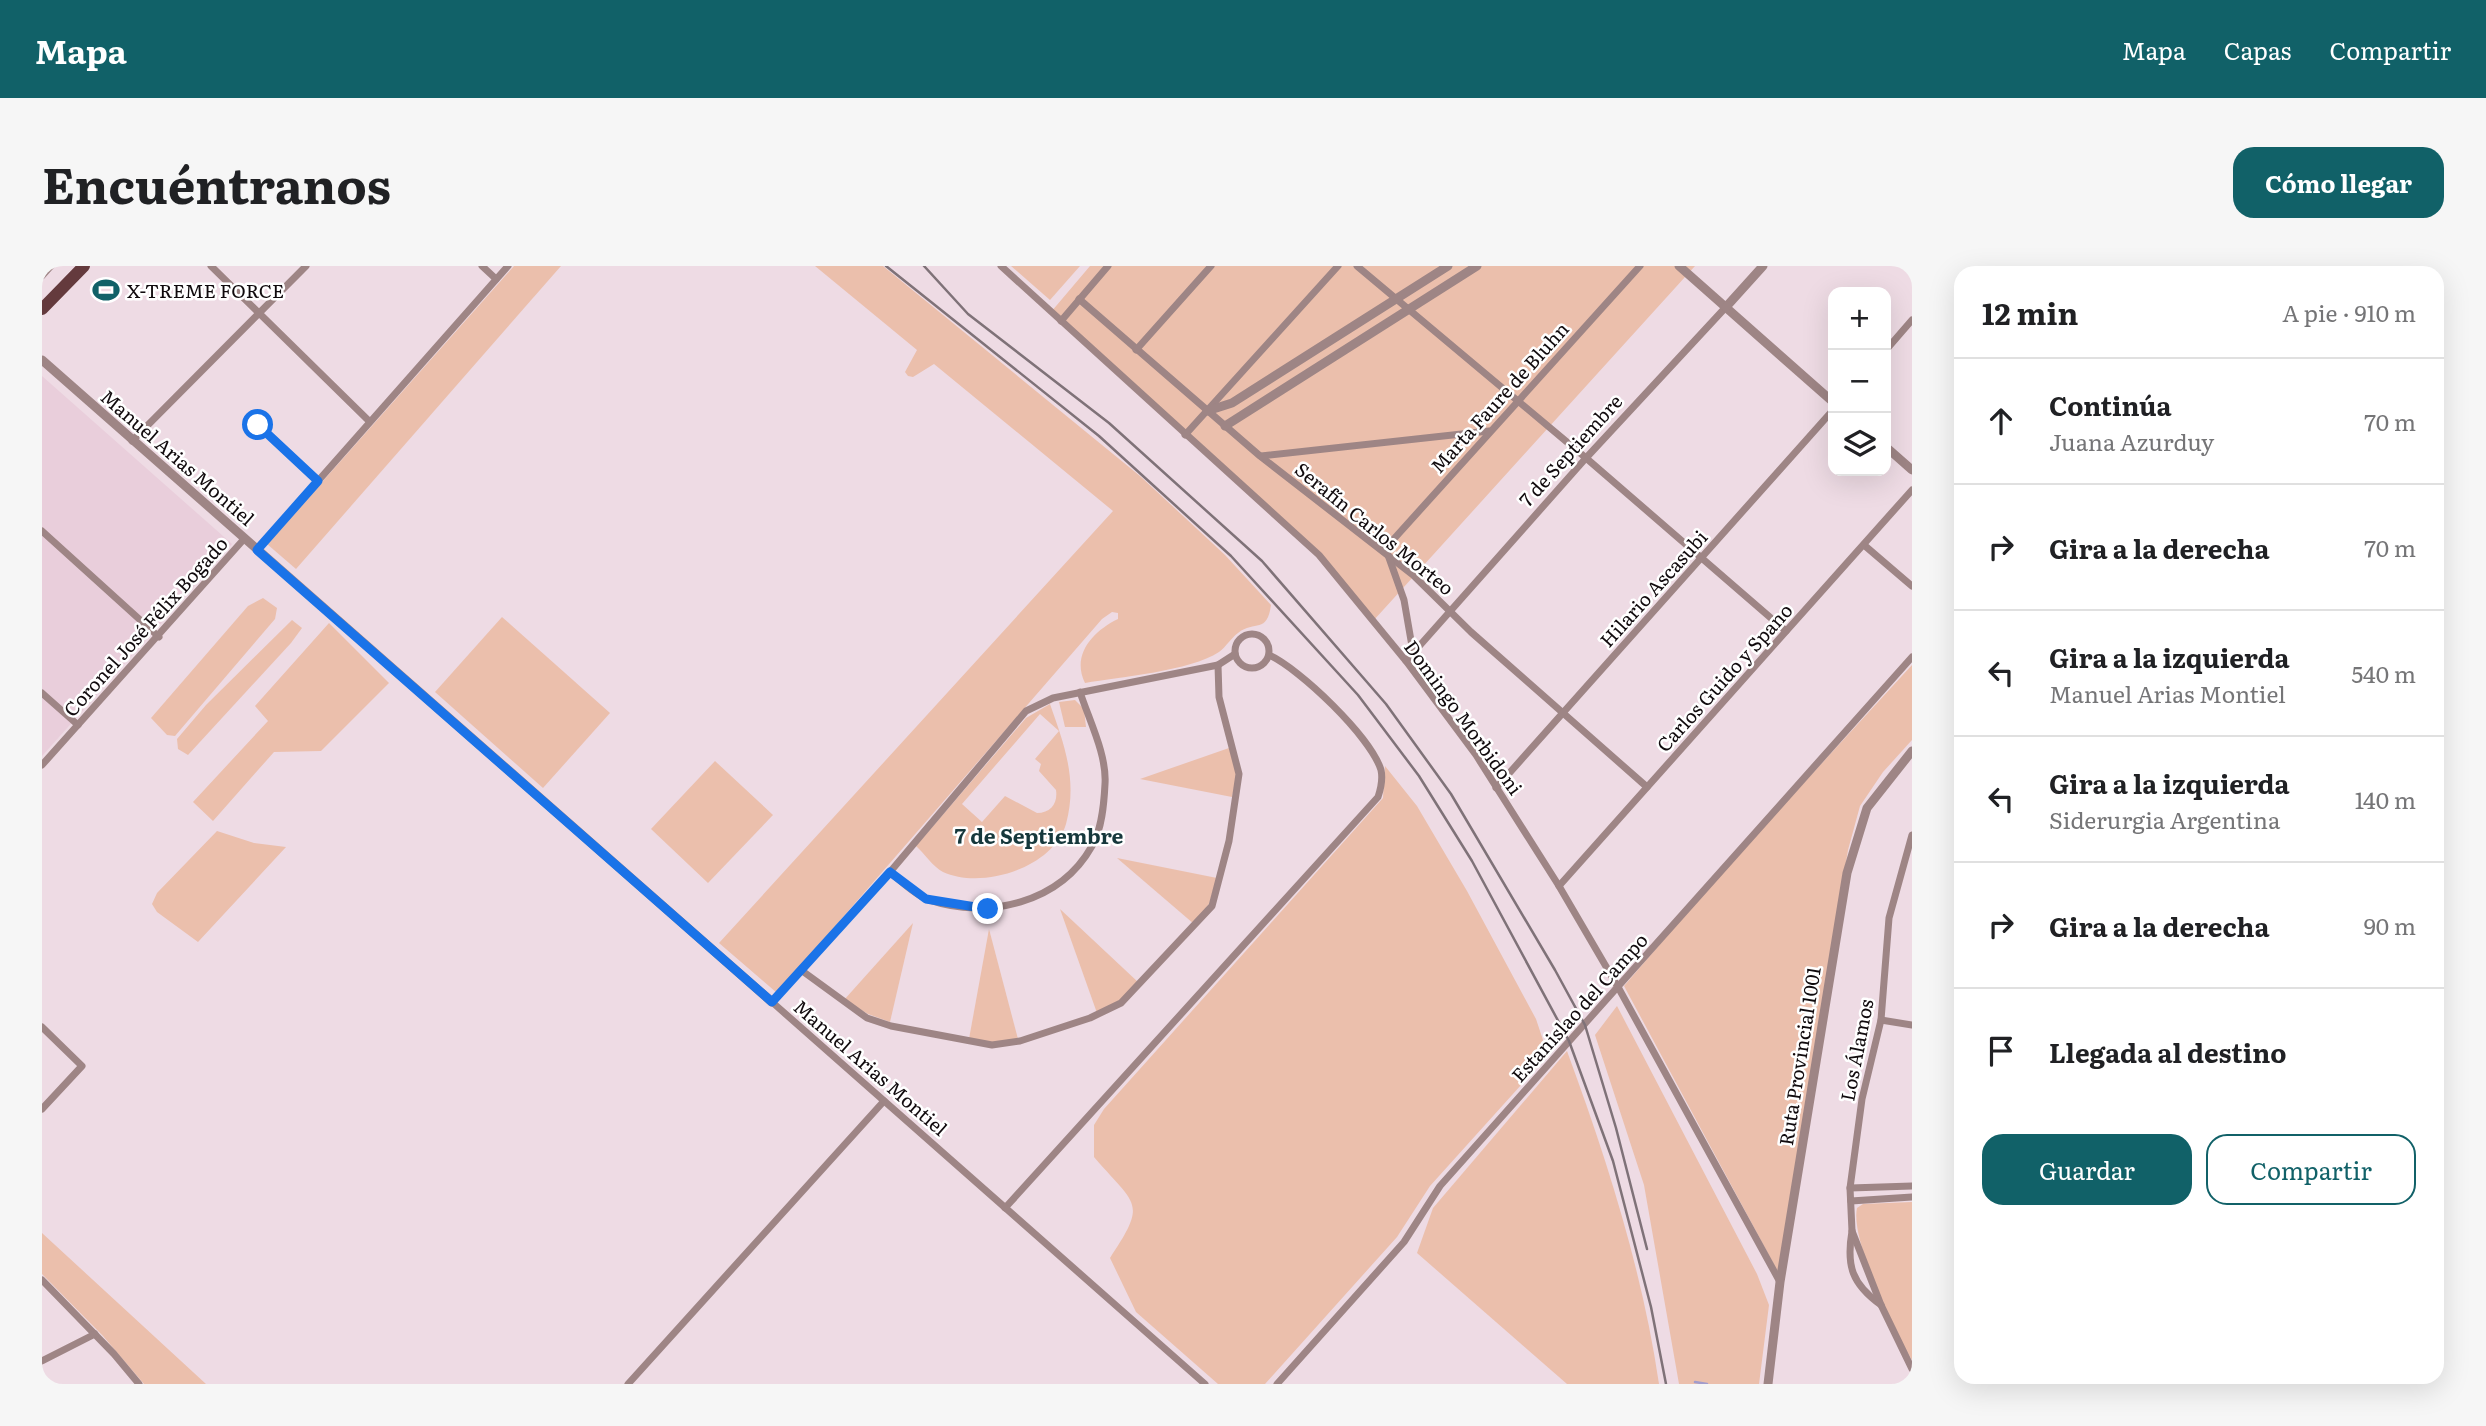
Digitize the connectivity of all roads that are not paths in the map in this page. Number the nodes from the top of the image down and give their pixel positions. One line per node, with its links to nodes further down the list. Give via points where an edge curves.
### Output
1 (51, 266): 17 (street)
2 (84, 266): 22 (main road)
3 (211, 266): 24 (street)
4 (306, 266): 24 (street)
5 (482, 266): 18 (street)
6 (508, 266): 18 (street, Coronel José Félix Bogado)
7 (1001, 266): 26 (street, Domingo Morbidoni)
8 (1108, 266): 19 (street)
9 (1211, 266): 28 (street)
10 (1338, 266): 32 (street)
11 (1357, 266): 20 (street)
12 (1448, 266): 20 (street)
13 (1477, 266): 23 (street)
14 (1640, 266): 31 (street, Marta Faure de Bluhn)
15 (1679, 266): 21 (street)
16 (1763, 266): 21 (street, 7 de Septiembre)
17 (42, 276)
18 (496, 279): 34 (street, Coronel José Félix Bogado)
19 (1079, 299): 26 (street); 28 (street, Serafín Carlos Morteo)
20 (1394, 300): 23 (street); 32 (street, via 1232,403)
21 (1726, 307): 30 (street); 42 (street, 7 de Septiembre)
22 (42, 309)
23 (1406, 309): 31 (street); 36 (street)
24 (258, 313): 34 (street); 39 (street)
25 (1912, 320): 27 (street)
26 (1061, 321): 38 (street, Domingo Morbidoni)
27 (1891, 344)
28 (1136, 351): 32 (street, Serafín Carlos Morteo)
29 (42, 360): 39 (street, Manuel Arias Montiel)
30 (1828, 398)
31 (1516, 401): 37 (street, Marta Faure de Bluhn); 42 (street)
32 (1207, 411): 36 (street, Serafín Carlos Morteo); 38 (street)
33 (1830, 413): 51 (street, Hilario Ascasubi)
34 (369, 421): 44 (street, Coronel José Félix Bogado)
35 (258, 425): 44 (street)
36 (1225, 426): 41 (street, Serafín Carlos Morteo)
37 (1490, 431): 41 (street); 50 (street, Marta Faure de Bluhn)
38 (1185, 435): 60 (street, Domingo Morbidoni, via 1319,555)
39 (132, 441): 47 (street, Manuel Arias Montiel)
40 (1891, 451): 43 (street)
41 (1260, 456): 50 (street, Serafín Carlos Morteo)
42 (1586, 458): 51 (street); 53 (street, 7 de Septiembre)
43 (1912, 470)
44 (318, 481): 49 (street, Coronel José Félix Bogado)
45 (1912, 490): 48 (street, Carlos Guido y Spano)
46 (42, 531): 55 (street)
47 (244, 539): 49 (street, Manuel Arias Montiel); 55 (street, Coronel José Félix Bogado)
48 (1864, 545): 52 (street); 54 (street, Carlos Guido y Spano)
49 (257, 550): 76 (street, Manuel Arias Montiel)
50 (1385, 553): 53 (street, Serafín Carlos Morteo); 56 (street, via 1404,600)
51 (1702, 558): 54 (street); 64 (street, Hilario Ascasubi)
52 (1912, 586)
53 (1450, 609): 56 (street, 7 de Septiembre); 64 (street, Serafín Carlos Morteo)
54 (1786, 631): 68 (street, Carlos Guido y Spano)
55 (159, 637): 65 (street, Coronel José Félix Bogado)
56 (1413, 652): 60 (street, 7 de Septiembre)
57 (1235, 654): 58 (street, via 1242,664 1253,668); 58 (street, via 1238,640 1251,633 1265,640); 61 (street)
58 (1269, 655): 86 (street, via 1303,676 1374,753 1381,772 1378,797)
59 (1912, 657): 75 (street, Estanislao del Campo)
60 (1406, 661): 69 (street, Domingo Morbidoni)
61 (1217, 665): 62 (street); 74 (street, via 1219,697 1239,774 1229,841 1212,906 1121,1003 1033,1037 992,1045 867,1018)
62 (1080, 692): 72 (street, via 1038,704 1020,717); 72 (street, via 1106,782 1092,846 1069,874 1051,889 1016,904 983,909 926,899)
63 (42, 693): 65 (street)
64 (1562, 714): 68 (street, Serafín Carlos Morteo); 69 (street, Hilario Ascasubi)
65 (78, 725): 67 (street, Coronel José Félix Bogado)
66 (1912, 751): 89 (street, Ruta Provincial 1001, via 1872,800 1856,836)
67 (42, 765)
68 (1647, 787): 73 (street, Carlos Guido y Spano)
69 (1496, 788): 73 (street, Domingo Morbidoni)
70 (1911, 838): 71 (street, Los Álamos)
71 (1909, 855): 77 (street, Los Álamos, via 1889,918)
72 (890, 872): 74 (street)
73 (1559, 886): 75 (street, Domingo Morbidoni)
74 (801, 970): 76 (street)
75 (1618, 987): 89 (street, Domingo Morbidoni); 97 (street, Estanislao del Campo, via 1440,1186 1404,1242)
76 (772, 1002): 80 (street, Manuel Arias Montiel)
77 (1881, 1020): 78 (street); 83 (street, Los Álamos, via 1862,1099)
78 (1912, 1025)
79 (42, 1027): 81 (street, via 82,1066)
80 (884, 1101): 86 (street, Manuel Arias Montiel); 95 (street)
81 (42, 1110)
82 (1912, 1186): 83 (street)
83 (1850, 1188): 85 (street, Los Álamos)
84 (1912, 1197): 85 (street)
85 (1851, 1201): 87 (street, Los Álamos)
86 (1005, 1208): 96 (street, Manuel Arias Montiel)
87 (1852, 1231): 90 (street, Los Álamos); 90 (street, Los Álamos, via 1850,1261 1858,1287)
88 (42, 1280): 91 (street)
89 (1780, 1282): 98 (street, Ruta Provincial 1001)
90 (1881, 1305): 93 (street, Los Álamos)
91 (95, 1334): 92 (street); 94 (street)
92 (42, 1360)
93 (1912, 1369)
94 (139, 1384)
95 (628, 1384)
96 (1205, 1384)
97 (1277, 1384)
98 (1768, 1384)

